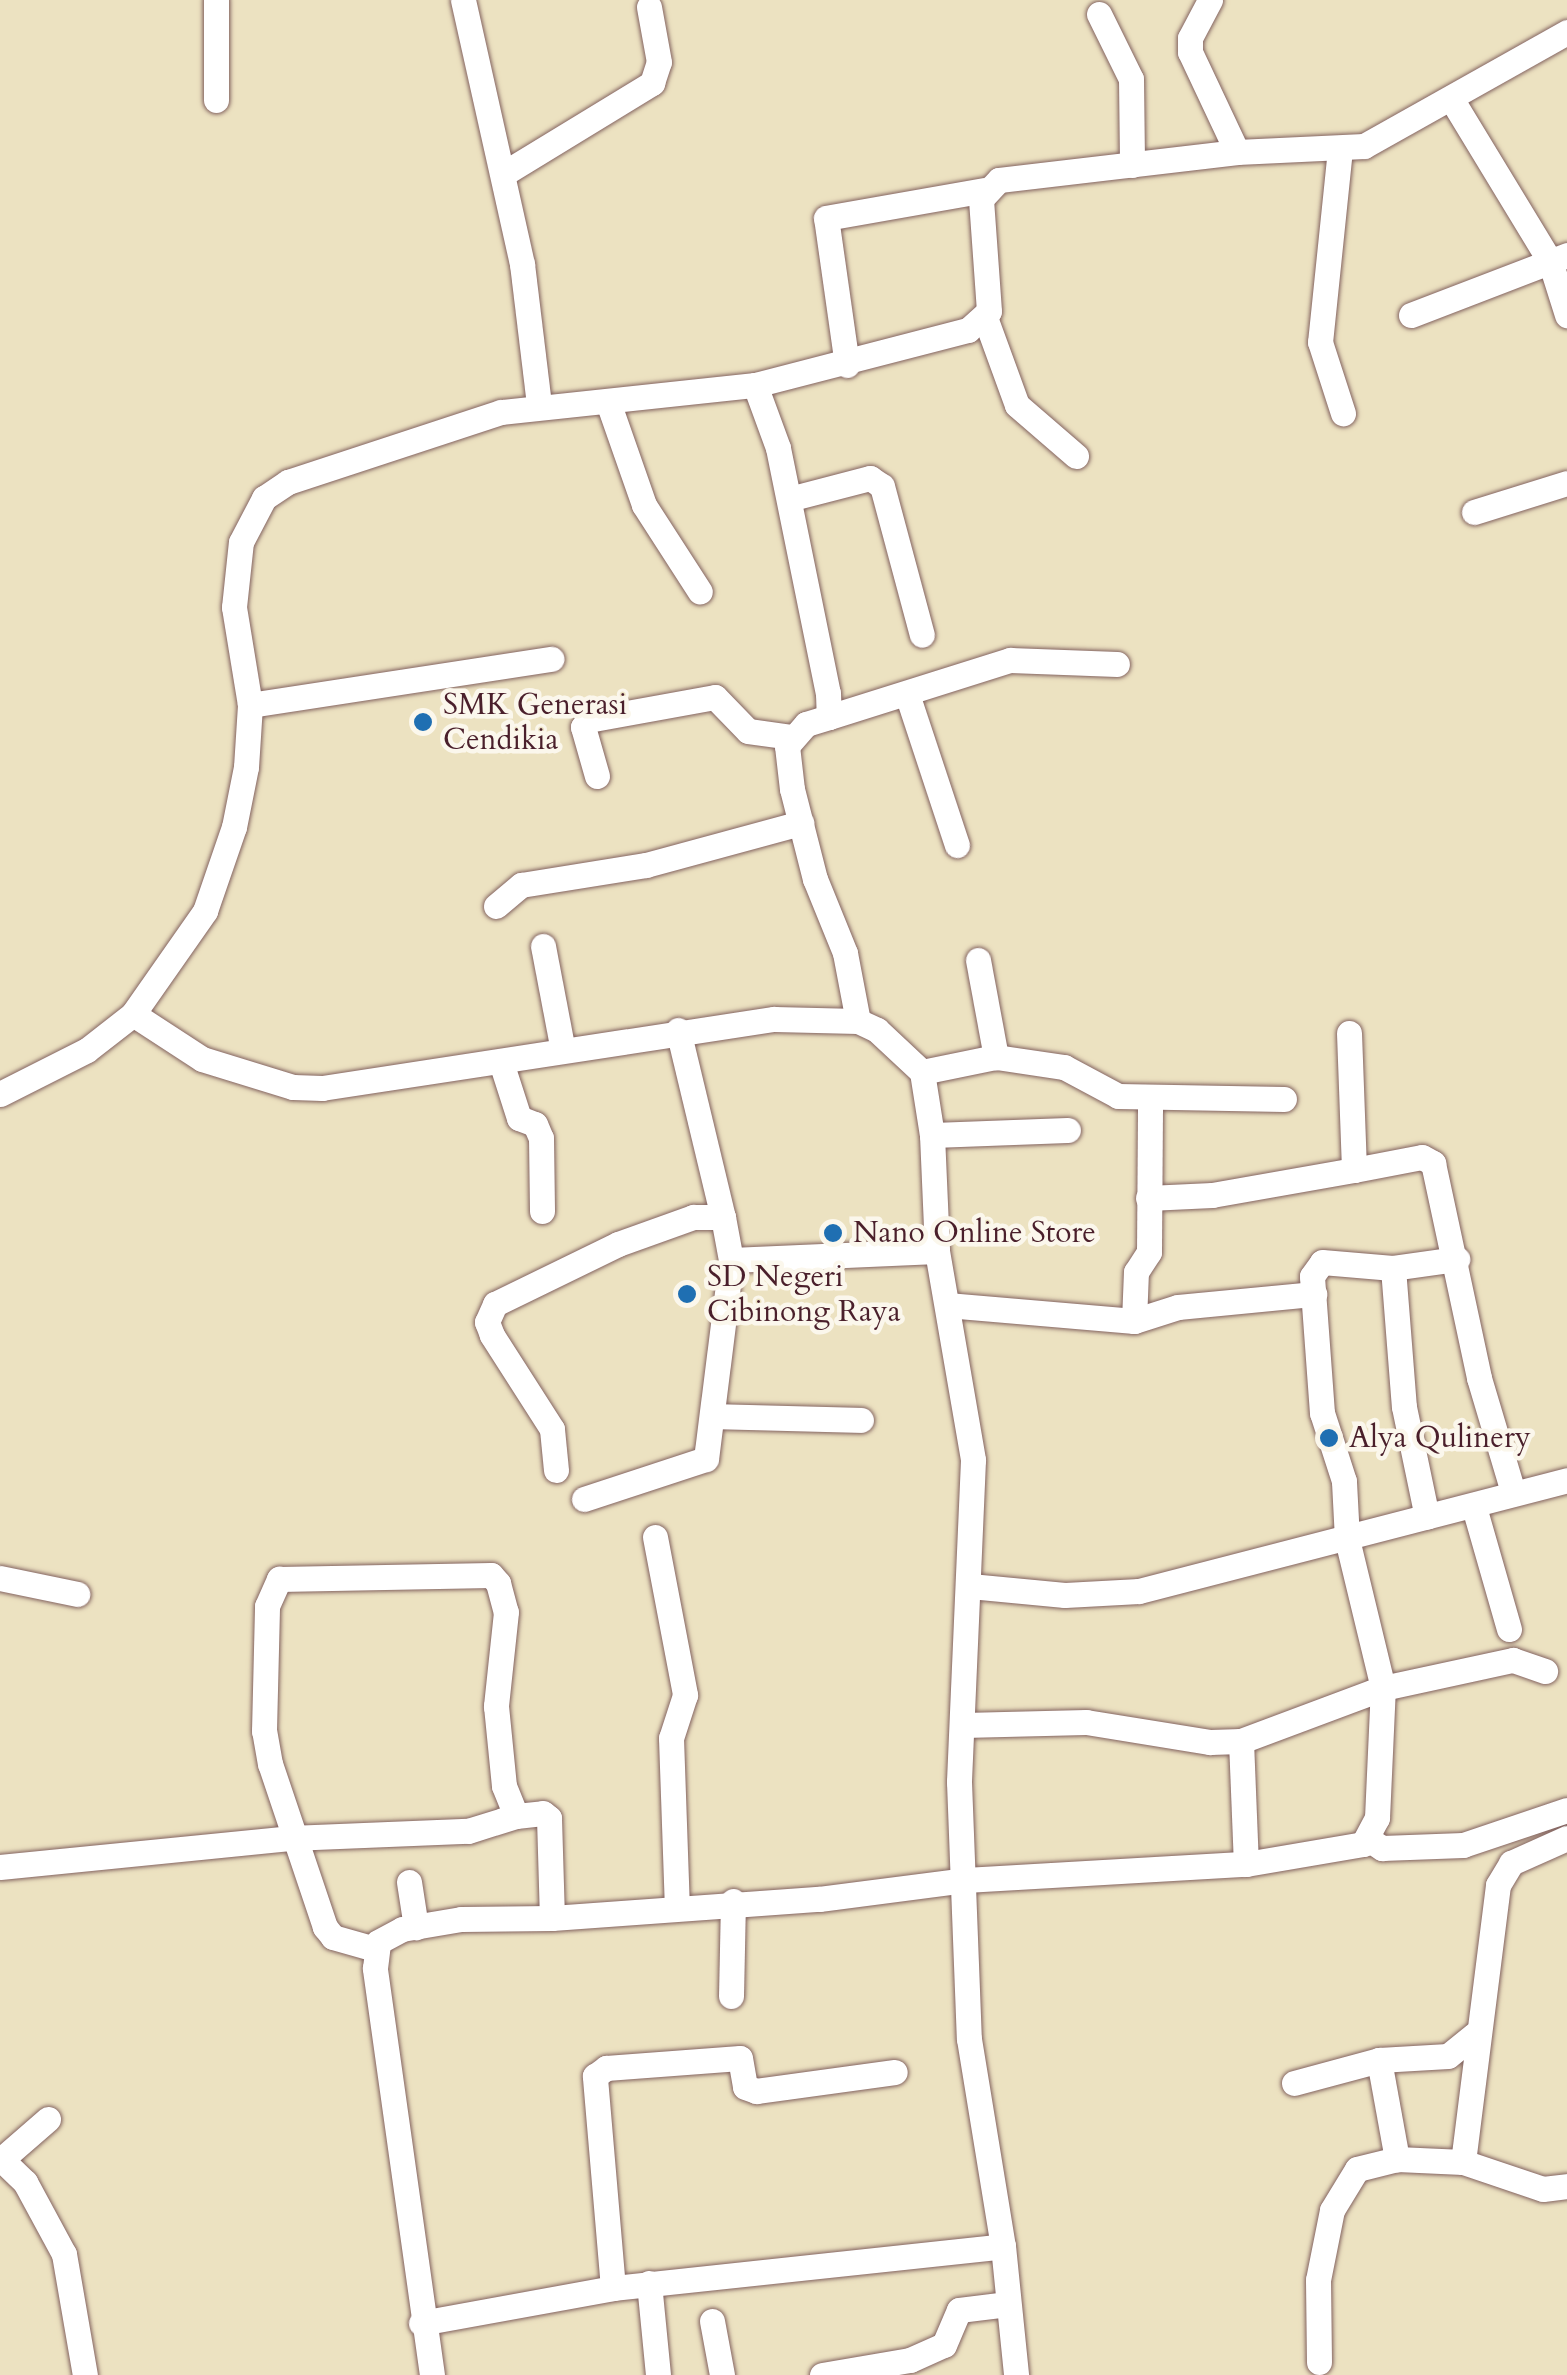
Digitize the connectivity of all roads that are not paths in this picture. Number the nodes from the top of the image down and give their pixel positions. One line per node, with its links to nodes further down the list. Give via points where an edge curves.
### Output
1 (216, 0): 7 (street)
2 (463, 0): 12 (street)
3 (1210, 0): 10 (street, via 1190,38 1190,52)
4 (650, 7): 12 (street, via 659,62 652,83)
5 (1098, 14): 11 (street, via 1131,79)
6 (1567, 32): 8 (street)
7 (216, 100)
8 (1452, 100): 9 (street, via 1388,138); 14 (street)
9 (1340, 149): 10 (street); 22 (street, via 1320,342)
10 (1236, 152): 11 (street)
11 (1132, 166): 13 (street, via 1012,176)
12 (504, 174): 21 (street)
13 (985, 190): 17 (street); 18 (street, via 826,218)
14 (1558, 258): 15 (street); 16 (street)
15 (1410, 315)
16 (1567, 315)
17 (986, 320): 18 (street); 23 (street, via 1017,404)
18 (846, 365): 19 (street)
19 (754, 385): 20 (street); 25 (street)
20 (608, 402): 21 (street); 27 (street, via 644,505)
21 (539, 405): 32 (street, via 409,440 288,482 264,498 241,542 234,607)
22 (1343, 413)
23 (1076, 456)
24 (1567, 483): 26 (street)
25 (789, 499): 28 (street, via 870,478 882,486); 33 (street)
26 (1474, 512)
27 (700, 592)
28 (922, 635)
29 (552, 660): 32 (street)
30 (1117, 664): 31 (street, via 1010,660)
31 (908, 697): 33 (street); 37 (street)
32 (250, 705): 41 (street, via 241,794 211,897)
33 (829, 716): 34 (street)
34 (791, 737): 35 (street, via 748,731 716,697 588,720 582,727); 36 (street, via 787,753)
35 (596, 776)
36 (800, 823): 38 (street, via 646,865 521,885); 42 (street, via 845,952)
37 (957, 845)
38 (496, 906)
39 (543, 946): 45 (street)
40 (978, 960): 46 (street)
41 (134, 1014): 47 (street, via 202,1059 293,1087); 49 (street, via 87,1050)
42 (858, 1021): 43 (street, via 738,1020); 48 (street)
43 (678, 1030): 45 (street); 57 (street)
44 (1348, 1033): 54 (street)
45 (562, 1046): 47 (street)
46 (996, 1057): 48 (street); 50 (street, via 1044,1062 1108,1094)
47 (500, 1062): 56 (street, via 519,1118 535,1124 540,1138)
48 (922, 1072): 53 (street)
49 (0, 1094)
50 (1150, 1097): 51 (street); 55 (street)
51 (1284, 1099)
52 (1068, 1130): 53 (street)
53 (932, 1135): 58 (street)
54 (1354, 1170): 55 (street, via 1212,1195); 59 (street, via 1428,1159)
55 (1148, 1198): 64 (street, via 1149,1252 1136,1272)
56 (542, 1211)
57 (723, 1217): 60 (street); 67 (street, via 694,1217 632,1238 490,1312 492,1335 552,1429)
58 (937, 1251): 60 (street); 63 (street)
59 (1458, 1259): 61 (street); 69 (street, via 1479,1378)
60 (731, 1260): 65 (street)
61 (1393, 1268): 62 (street, via 1322,1262 1314,1268); 72 (street, via 1404,1407)
62 (1314, 1294): 64 (street, via 1224,1300); 74 (street, via 1321,1407 1344,1481)
63 (948, 1304): 64 (street); 76 (street, via 972,1460)
64 (1134, 1321)
65 (712, 1416): 66 (street); 70 (street, via 710,1445 700,1464)
66 (861, 1420)
67 (556, 1470)
68 (1567, 1480): 69 (street)
69 (1514, 1492): 71 (street)
70 (584, 1499)
71 (1474, 1507): 72 (street); 78 (street)
72 (1427, 1517): 74 (street)
73 (655, 1537): 93 (street, via 685,1695 671,1738)
74 (1347, 1539): 76 (street, via 1113,1595); 80 (street)
75 (0, 1578): 77 (street)
76 (970, 1586): 81 (street)
77 (77, 1594)
78 (1509, 1628)
79 (1546, 1671): 80 (street, via 1513,1660)
80 (1383, 1688): 82 (street); 87 (street, via 1376,1818)
81 (963, 1725): 82 (street, via 1086,1722); 90 (street)
82 (1241, 1741): 88 (street)
83 (1567, 1810): 87 (street, via 1463,1845 1382,1848)
84 (516, 1816): 85 (street, via 468,1831); 85 (street, via 504,1786 496,1706 506,1596 491,1575 286,1577 269,1592 264,1732); 94 (street, via 543,1812 549,1818)
85 (290, 1838): 89 (street); 96 (street, via 325,1927)
86 (1567, 1838): 98 (street, via 1502,1873)
87 (1368, 1840): 88 (street, via 1349,1850)
88 (1246, 1864): 90 (street)
89 (0, 1867)
90 (965, 1880): 92 (street, via 819,1899); 107 (street, via 971,2070)
91 (409, 1882): 95 (street)
92 (733, 1901): 93 (street); 97 (street)
93 (677, 1906): 94 (street)
94 (552, 1918): 95 (street)
95 (416, 1927): 96 (street, via 387,1933)
96 (375, 1950): 112 (street)
97 (731, 1996)
98 (1475, 2034): 99 (street, via 1448,2056); 105 (street)
99 (1379, 2060): 101 (street); 104 (street)
100 (895, 2072): 109 (street, via 756,2092 745,2087 743,2062 732,2057 606,2068 596,2086)
101 (1294, 2083)
102 (48, 2118): 103 (street)
103 (1, 2158): 114 (street, via 25,2182 64,2254)
104 (1397, 2159): 105 (street); 113 (street, via 1357,2169 1332,2210 1318,2280)
105 (1463, 2162): 106 (street, via 1543,2188)
106 (1567, 2186)
107 (1003, 2246): 108 (street); 110 (street)
108 (649, 2284): 109 (street); 116 (street)
109 (613, 2288): 112 (street)
110 (1008, 2304): 118 (street, via 959,2310 944,2345 910,2360); 119 (street)
111 (712, 2321): 117 (street)
112 (421, 2323): 115 (street)
113 (1320, 2362)
114 (85, 2375)
115 (432, 2375)
116 (658, 2375)
117 (722, 2375)
118 (822, 2375)
119 (1016, 2375)

